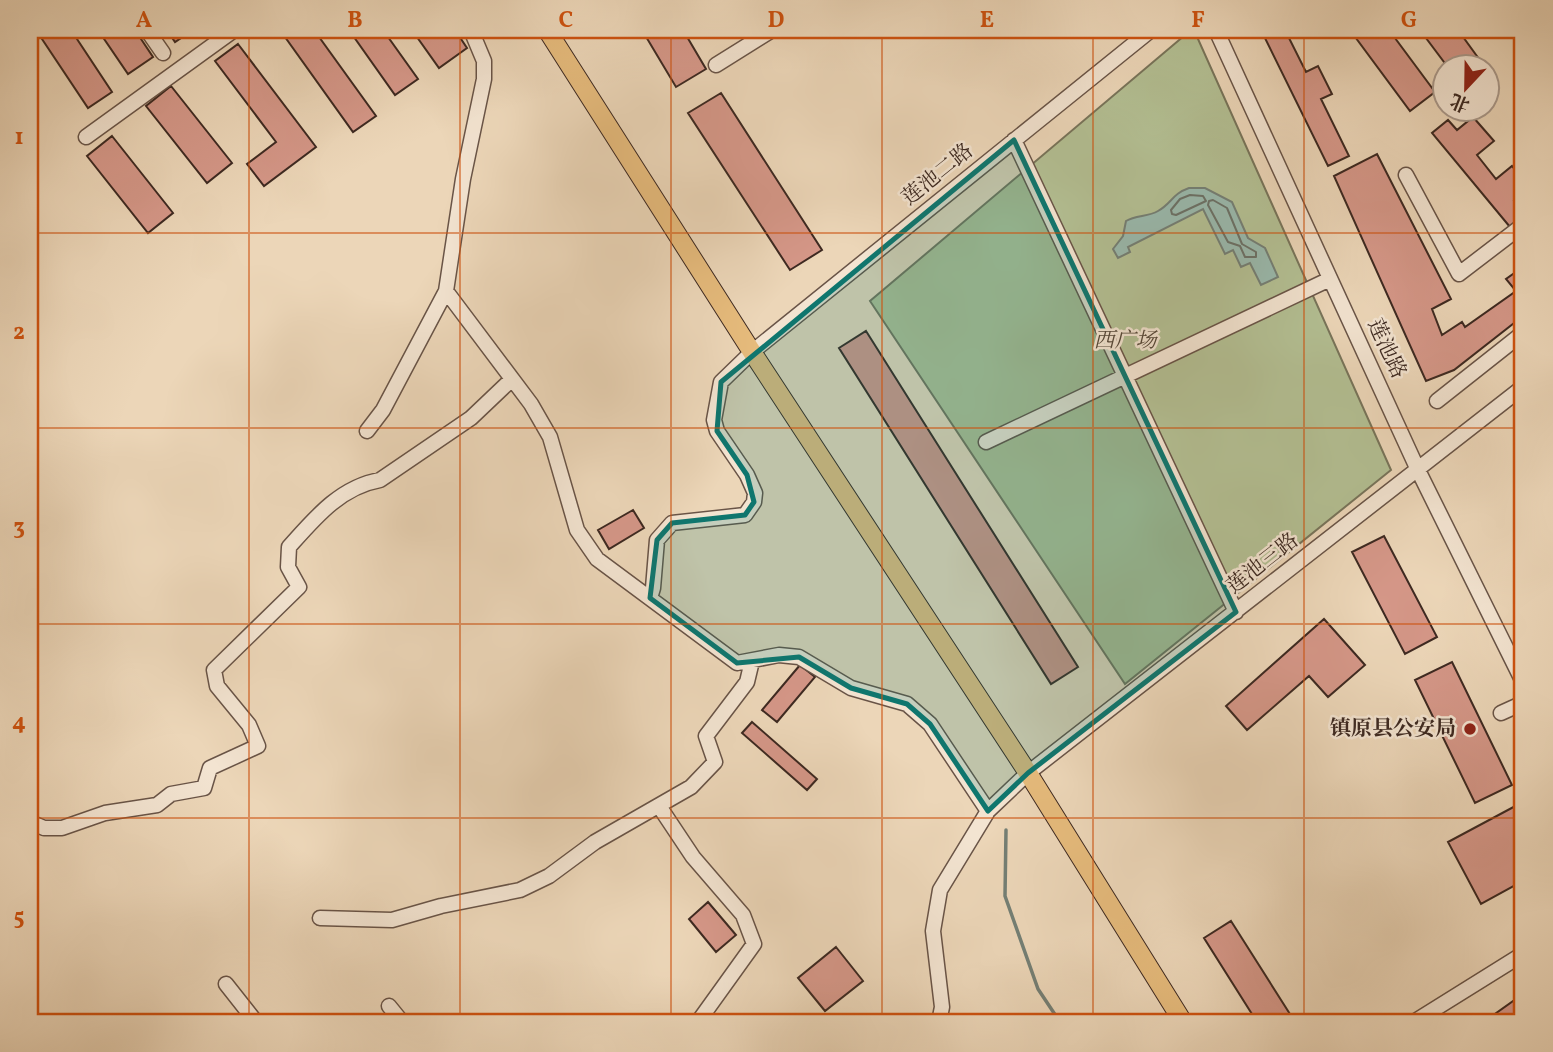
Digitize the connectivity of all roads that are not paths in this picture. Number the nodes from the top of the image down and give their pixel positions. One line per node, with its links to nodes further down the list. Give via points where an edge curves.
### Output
1 (147, 30): 8 (street)
2 (234, 30): 10 (street)
3 (471, 30): 15 (street, via 484,61 484,79)
4 (547, 30): 17 (main road)
5 (772, 30): 9 (street)
6 (1151, 30): 11 (street, 莲池二路)
7 (1216, 30): 14 (street, 莲池路)
8 (163, 53)
9 (716, 65)
10 (86, 137)
11 (1014, 140): 17 (street, 莲池二路); 18 (street)
12 (1406, 175): 13 (street, via 1459,274)
13 (1523, 226)
14 (1330, 279): 18 (street); 24 (street, 莲池路)
15 (446, 291): 19 (street); 22 (street, via 383,410)
16 (1523, 333): 21 (street)
17 (752, 352): 25 (street, 莲池二路, via 721,382 714,420 747,475 754,502 745,515 672,523 657,540); 31 (main road)
18 (1125, 376): 23 (street); 26 (street)
19 (512, 379): 25 (street, via 550,437 577,530 597,559); 34 (street, via 448,434 380,480 363,483 325,506 289,547 288,568 299,587 214,670 217,686 248,725 258,746 210,768 204,789 170,794 157,805 105,813 62,828)
20 (1523, 387): 24 (street, 莲池三路)
21 (1437, 401)
22 (367, 431)
23 (986, 442)
24 (1418, 470): 26 (street, 莲池三路); 28 (street, 莲池路)
25 (650, 598): 27 (street, via 737,663)
26 (1236, 612): 31 (street, 莲池三路)
27 (752, 661): 32 (street, via 747,682 706,736 715,762 691,788); 33 (street, via 779,655 799,657 851,688 907,704 930,724)
28 (1523, 682)
29 (1523, 704): 30 (street)
30 (1501, 713)
31 (1028, 774): 33 (street, 莲池三路); 43 (main road)
32 (659, 806): 35 (street, via 520,890 391,920); 41 (street, via 693,857 743,915 754,944)
33 (988, 811): 42 (street, 莲池三路, via 940,890 933,931 942,1007)
34 (30, 822)
35 (320, 918)
36 (1523, 954): 44 (street)
37 (226, 984): 39 (street)
38 (389, 1006): 40 (street)
39 (256, 1022)
40 (402, 1022)
41 (698, 1022)
42 (939, 1022)
43 (1183, 1022)
44 (1413, 1022)

